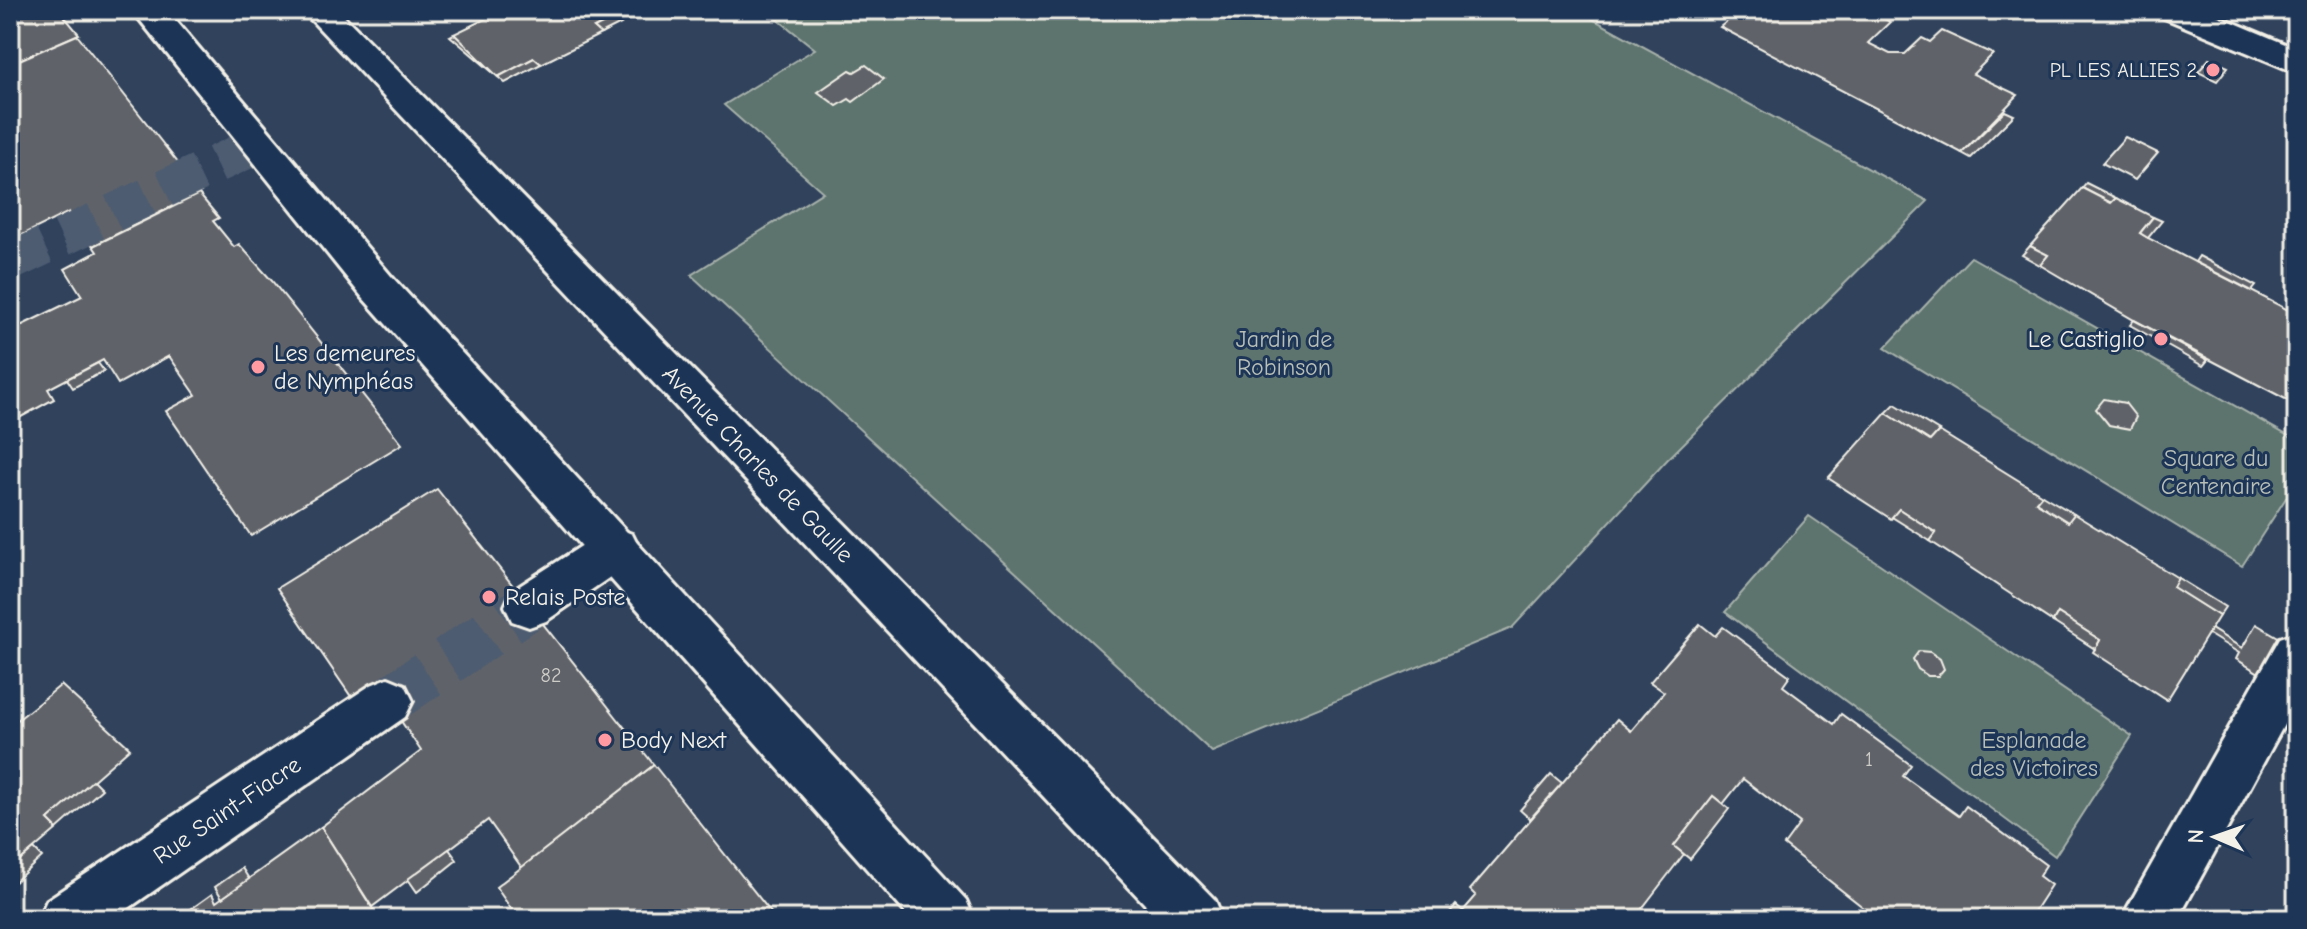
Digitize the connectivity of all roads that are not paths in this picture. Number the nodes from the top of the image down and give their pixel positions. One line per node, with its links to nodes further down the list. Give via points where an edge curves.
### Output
1 (319, 10): 11 (main road, Avenue Charles de Gaulle)
2 (2174, 10): 4 (main road)
3 (155, 11): 5 (main road, via 377,287)
4 (2297, 62)
5 (616, 548): 6 (main road); 10 (main road)
6 (529, 606)
7 (2297, 654): 12 (main road)
8 (388, 701): 9 (main road, Rue Saint-Fiacre)
9 (66, 919)
10 (947, 919)
11 (1196, 919)
12 (2148, 919)

